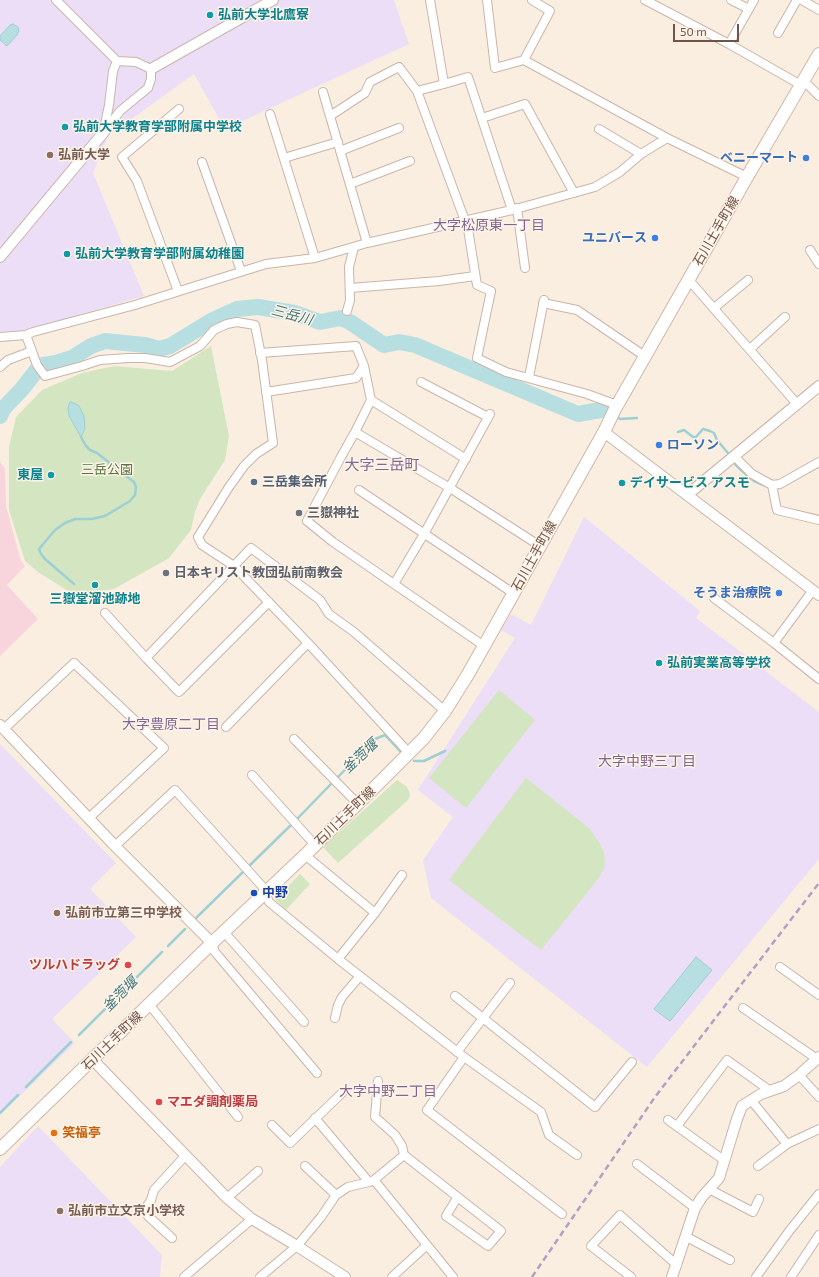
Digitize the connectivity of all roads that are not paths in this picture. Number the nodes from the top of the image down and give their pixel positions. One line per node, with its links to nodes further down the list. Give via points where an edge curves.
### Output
1 (56, 0): 17 (street)
2 (272, 0): 18 (street)
3 (430, 0): 20 (street)
4 (487, 0): 16 (street, via 495,68)
5 (532, 0): 16 (street, via 550,11)
6 (645, 0): 14 (street)
7 (731, 0): 11 (street)
8 (754, 0): 11 (street)
9 (797, 0): 13 (street)
10 (802, 0): 12 (street)
11 (749, 9): 14 (street)
12 (819, 10)
13 (778, 33)
14 (729, 44): 19 (street)
15 (819, 54): 19 (main road, 石川土手町線)
16 (524, 60): 31 (street)
17 (117, 61): 18 (street, via 136,62); 30 (street, via 113,71)
18 (151, 69): 30 (street, via 148,88 120,111)
19 (803, 83): 23 (street); 38 (main road, 石川土手町線)
20 (444, 84): 21 (street); 27 (street, via 468,77)
21 (417, 91): 26 (street, via 399,67 370,82 365,93); 42 (street)
22 (323, 92): 26 (street)
23 (819, 96)
24 (179, 109): 55 (street, via 122,157 138,180)
25 (270, 114): 35 (street)
26 (330, 116): 32 (street)
27 (482, 118): 40 (street, via 524,104); 41 (street)
28 (399, 128): 33 (street)
29 (599, 129): 34 (street)
30 (104, 132): 46 (street)
31 (667, 138): 34 (street); 38 (street)
32 (338, 142): 33 (street); 35 (street)
33 (340, 151): 39 (street)
34 (641, 154): 40 (street, via 620,172 595,187)
35 (284, 158): 47 (street)
36 (410, 160): 39 (street)
37 (202, 162): 50 (street)
38 (747, 177): 52 (main road, 石川土手町線)
39 (350, 184): 43 (street)
40 (574, 193): 41 (street)
41 (515, 209): 42 (street); 49 (street)
42 (464, 221): 43 (street); 51 (street, via 468,229)
43 (367, 243): 44 (street)
44 (354, 247): 47 (street); 54 (street, via 349,267)
45 (810, 250): 48 (street)
46 (0, 257)
47 (315, 258): 50 (street, via 266,264)
48 (819, 263)
49 (525, 268)
50 (241, 271): 55 (street)
51 (475, 276): 54 (street); 67 (street, via 477,285 491,291 477,358 506,372)
52 (689, 280): 56 (street); 64 (main road, 石川土手町線)
53 (748, 280): 56 (street)
54 (350, 288): 57 (street, via 350,300)
55 (178, 292): 59 (street)
56 (714, 308): 61 (street)
57 (346, 311)
58 (785, 317): 61 (street)
59 (26, 335): 60 (street); 62 (street)
60 (0, 337)
61 (750, 349): 72 (street)
62 (32, 351): 63 (street, via 37,365 45,376 100,360 145,358 170,362 200,346 214,330 237,322 255,325); 66 (street, via 8,360)
63 (260, 353): 65 (street, via 356,346); 70 (street)
64 (646, 356): 67 (street, via 577,310 544,302); 73 (main road, 石川土手町線)
65 (364, 366): 70 (street, via 356,378); 71 (street)
66 (0, 367)
67 (529, 377): 73 (street, via 587,394)
68 (421, 382): 77 (street, via 489,416)
69 (819, 386): 72 (street)
70 (266, 392): 86 (street, via 272,443 244,466 198,537 202,545)
71 (372, 400): 74 (street); 77 (street)
72 (798, 404): 76 (street)
73 (614, 411): 75 (main road, 石川土手町線)
74 (355, 432): 80 (street); 87 (street, via 307,521)
75 (604, 432): 82 (street); 85 (main road, 石川土手町線)
76 (734, 456): 79 (street, via 752,474); 82 (street)
77 (466, 459): 80 (street)
78 (819, 462): 79 (street, via 780,484)
79 (772, 485): 83 (street, via 777,510)
80 (450, 488): 84 (street); 85 (street)
81 (359, 490): 84 (street)
82 (686, 495): 88 (street)
83 (819, 520)
84 (424, 534): 87 (street); 89 (street)
85 (540, 546): 89 (main road, 石川土手町線)
86 (234, 566): 91 (street); 96 (street); 98 (street, via 251,548 320,600 329,614 354,632)
87 (394, 584): 95 (street)
88 (817, 592): 94 (street)
89 (513, 593): 95 (main road, 石川土手町線)
90 (714, 598): 94 (street)
91 (269, 602): 93 (street); 96 (street, via 179,692)
92 (105, 613): 96 (street)
93 (308, 643): 100 (street); 102 (street)
94 (774, 643): 97 (street)
95 (484, 646): 98 (main road, 石川土手町線)
96 (146, 658)
97 (819, 679)
98 (445, 711): 102 (main road, 石川土手町線)
99 (2, 727): 105 (street); 105 (street, via 74,663 164,748)
100 (226, 727)
101 (294, 739): 104 (street)
102 (409, 753): 104 (main road, 石川土手町線)
103 (252, 775): 106 (street)
104 (358, 804): 106 (main road, 石川土手町線)
105 (88, 818): 107 (street)
106 (315, 845): 108 (main road, 石川土手町線)
107 (116, 846): 110 (street, via 175,790 262,886); 113 (street)
108 (305, 855): 110 (main road, 石川土手町線); 111 (street)
109 (402, 875): 111 (street)
110 (265, 893): 112 (main road, 石川土手町線); 114 (street, via 269,902)
111 (375, 914): 114 (street)
112 (224, 932): 113 (main road, 石川土手町線); 124 (street)
113 (212, 943): 120 (main road, 石川土手町線); 130 (street, via 215,952)
114 (338, 959): 116 (street)
115 (780, 967): 118 (street)
116 (360, 976): 122 (street, via 342,997); 125 (street)
117 (510, 983): 123 (street)
118 (819, 995)
119 (455, 996): 123 (street)
120 (149, 1004): 128 (main road, 石川土手町線); 137 (street)
121 (743, 1008): 127 (street)
122 (335, 1018)
123 (482, 1018): 125 (street); 129 (street, via 595,1107)
124 (304, 1022)
125 (457, 1052): 126 (street)
126 (464, 1057): 146 (street, via 541,1112 549,1135); 161 (street, via 427,1110)
127 (818, 1058): 131 (street)
128 (92, 1059): 144 (main road, 石川土手町線); 147 (street)
129 (632, 1062)
130 (317, 1073)
131 (799, 1075): 133 (street, via 784,1086); 135 (street)
132 (378, 1081): 145 (street, via 375,1117 395,1135)
133 (769, 1090): 136 (street); 141 (street, via 727,1060)
134 (343, 1092): 138 (street)
135 (819, 1097)
136 (751, 1100): 143 (street); 148 (street, via 742,1106)
137 (238, 1117)
138 (315, 1118): 140 (street, via 290,1143); 153 (street)
139 (668, 1120): 141 (street)
140 (272, 1125)
141 (677, 1126): 148 (street)
142 (819, 1129): 143 (street)
143 (787, 1144): 151 (street)
144 (0, 1149)
145 (404, 1155): 153 (street); 158 (street)
146 (577, 1155)
147 (185, 1156): 157 (street); 165 (street, via 154,1190 146,1210 148,1216)
148 (724, 1161): 154 (street, via 719,1178)
149 (637, 1164): 160 (street)
150 (305, 1166): 156 (street)
151 (758, 1166)
152 (258, 1171): 157 (street)
153 (371, 1181): 156 (street, via 348,1187); 166 (street)
154 (709, 1189): 159 (street, via 753,1212); 160 (street)
155 (819, 1194): 177 (street)
156 (336, 1195): 167 (street)
157 (227, 1198): 162 (street)
158 (457, 1198): 158 (street, via 501,1231 488,1246 446,1216)
159 (759, 1199)
160 (695, 1208): 164 (street)
161 (562, 1214)
162 (252, 1219): 167 (street); 170 (street)
163 (819, 1235): 178 (street)
164 (685, 1236): 168 (street); 169 (street)
165 (172, 1238)
166 (426, 1245): 173 (street); 174 (street)
167 (297, 1246): 171 (street); 172 (street)
168 (730, 1260)
169 (677, 1265): 175 (street, via 620,1214 591,1246); 176 (street)
170 (184, 1277)
171 (260, 1277)
172 (345, 1277)
173 (392, 1277)
174 (453, 1277)
175 (631, 1277)
176 (672, 1277)
177 (756, 1277)
178 (791, 1277)

